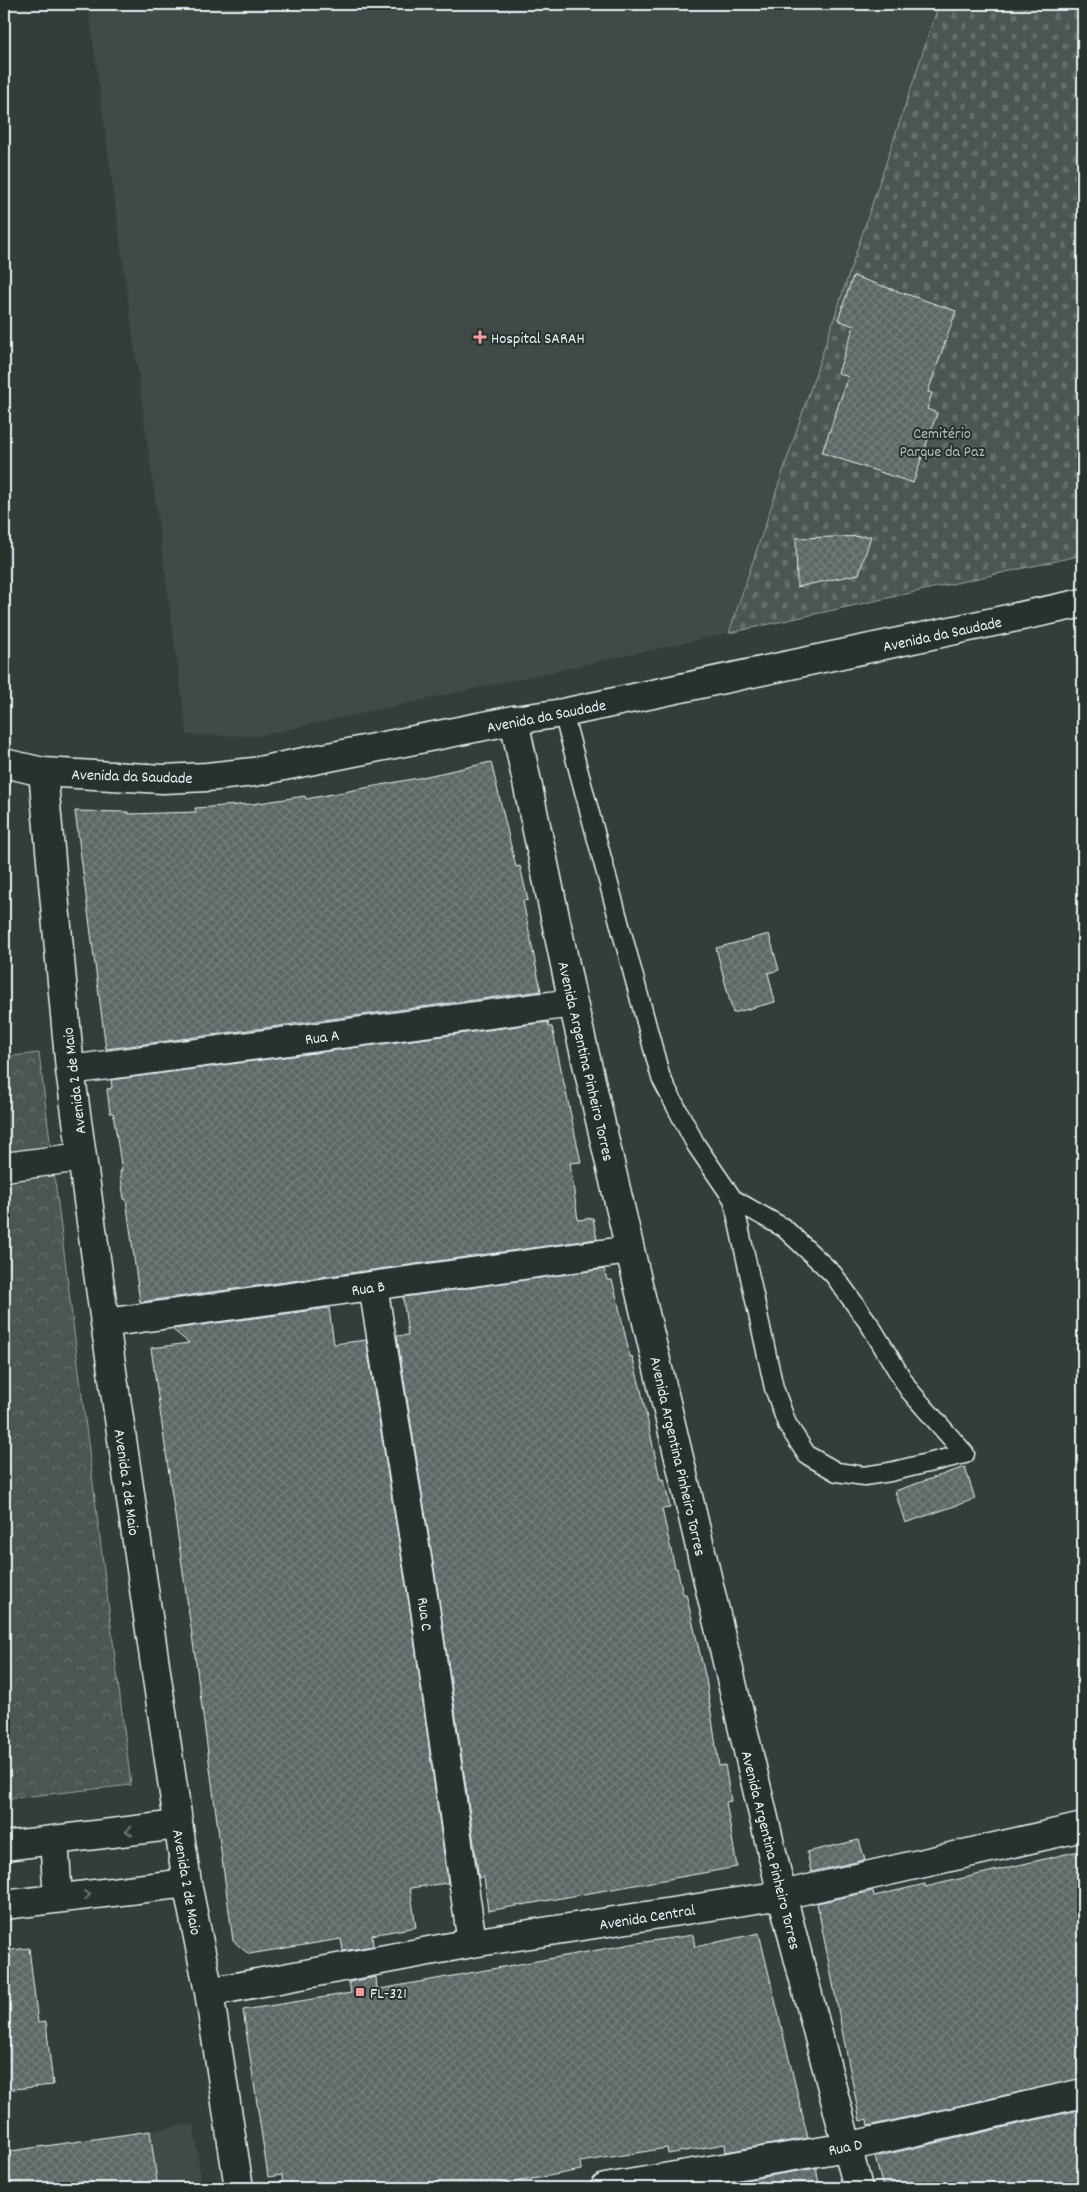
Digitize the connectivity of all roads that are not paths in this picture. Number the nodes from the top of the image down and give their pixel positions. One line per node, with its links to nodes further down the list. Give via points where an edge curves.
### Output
1 (1083, 603): 2 (street, Avenida da Saudade)
2 (562, 713): 3 (street, Avenida da Saudade); 10 (lane, via 661,1078 696,1145)
3 (514, 720): 5 (street, Avenida da Saudade, via 254,772 163,779); 6 (street, Avenida Argentina Pinheiro Torres)
4 (4, 763): 5 (street, Avenida da Saudade)
5 (43, 772): 7 (street, Avenida 2 de Maio)
6 (574, 1003): 7 (street, Rua A); 11 (street, Avenida Argentina Pinheiro Torres)
7 (70, 1070): 8 (street, Avenida 2 de Maio)
8 (82, 1157): 9 (street); 13 (street, Avenida 2 de Maio)
9 (4, 1167)
10 (733, 1199): 10 (lane, via 774,1388 787,1424 807,1454 837,1472 864,1476 965,1454 909,1390 833,1274 784,1228)
11 (630, 1250): 12 (street, Rua B); 19 (street, Avenida Argentina Pinheiro Torres)
12 (373, 1286): 13 (street, Rua B); 22 (street, Rua C, via 425,1608)
13 (105, 1323): 14 (street, Avenida 2 de Maio)
14 (178, 1825): 16 (street, one-way to 16); 18 (street, Avenida 2 de Maio)
15 (1083, 1827): 19 (street, Avenida Central)
16 (54, 1840): 17 (street); 20 (street)
17 (4, 1846)
18 (187, 1883): 20 (street, one-way to 18); 23 (street, Avenida 2 de Maio)
19 (782, 1895): 22 (street, Avenida Central); 25 (street, Avenida Argentina Pinheiro Torres)
20 (58, 1898): 21 (street)
21 (4, 1905)
22 (472, 1943): 23 (street, Avenida Central)
23 (209, 1992): 26 (street, Avenida 2 de Maio)
24 (1083, 2093): 25 (street, Rua D)
25 (847, 2147): 27 (street, Rua D); 28 (street, Avenida Argentina Pinheiro Torres)
26 (239, 2188)
27 (605, 2188)
28 (858, 2188)

